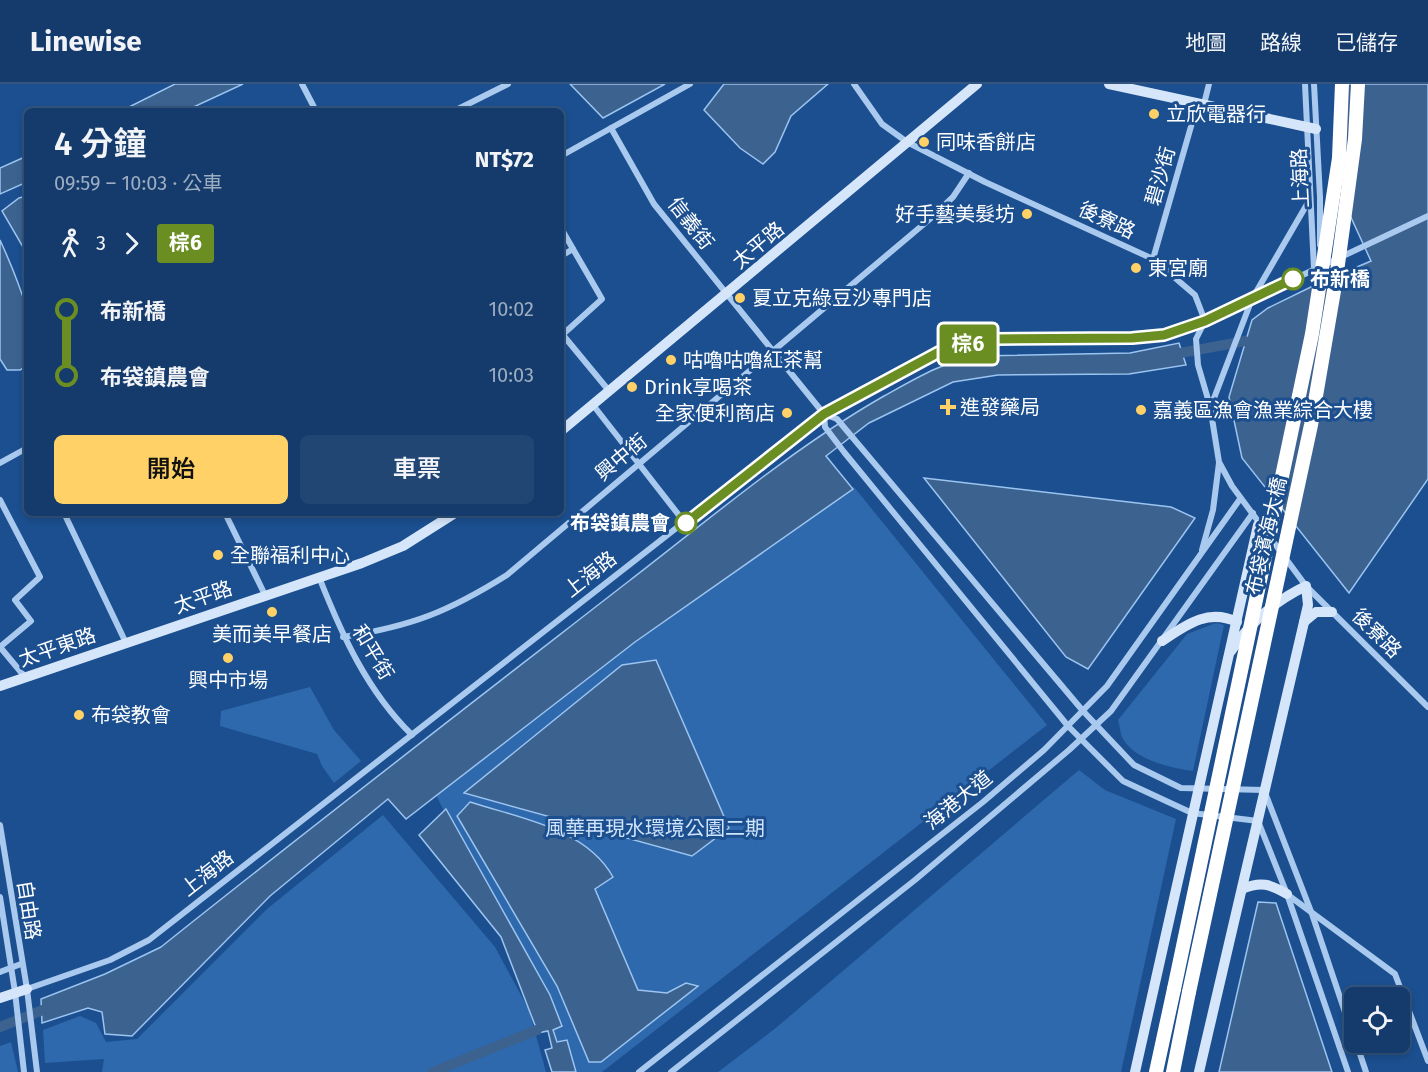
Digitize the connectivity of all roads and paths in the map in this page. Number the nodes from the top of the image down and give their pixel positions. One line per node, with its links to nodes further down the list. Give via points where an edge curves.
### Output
1 (302, 84): 13 (street)
2 (508, 84): 14 (street)
3 (690, 84): 15 (street)
4 (854, 84): 17 (street, 後寮路, via 882,124)
5 (976, 84): 17 (street, 太平路)
6 (1109, 84): 12 (street)
7 (1209, 84): 12 (street, 碧沙街)
8 (1305, 84): 16 (street, 上海路)
9 (1314, 84): 16 (street, 上海路)
10 (1342, 84): 93 (highway, 布袋濱海大橋, bridge, via 1338,158 1312,334)
11 (1358, 84): 94 (highway, 布袋濱海大橋, bridge, via 1355,139 1336,279 1311,425)
12 (1201, 103): 16 (street); 25 (street, 碧沙街)
13 (314, 108)
14 (460, 108)
15 (611, 128): 18 (street); 27 (street, 信義街, via 654,204)
16 (1311, 128): 20 (street, 上海路); 26 (street, 上海路, via 1320,221 1319,255)
17 (907, 142): 19 (street, 後寮路); 27 (street, 太平路)
18 (564, 154)
19 (969, 173): 25 (street, 後寮路); 32 (street, 興中街, via 944,206)
20 (1311, 199): 26 (street, 上海路); 28 (street)
21 (1428, 216): 26 (street, 上海路)
22 (564, 233): 23 (street)
23 (573, 249): 24 (street); 30 (street, via 603,299)
24 (564, 254)
25 (1153, 259): 29 (street, 後寮路, via 1195,295)
26 (1314, 269): 28 (street, 上海路)
27 (727, 296): 32 (street, 信義街); 33 (street, 太平路)
28 (1252, 299): 29 (street, 上海路); 35 (street)
29 (1205, 321): 35 (street, 後寮路, via 1196,339 1198,365); 36 (street, 上海路, via 1164,335 1143,337 995,339 969,343 939,352)
30 (564, 333)
31 (564, 337): 33 (street)
32 (771, 352): 36 (street, 信義街); 41 (street, 興中街)
33 (610, 392): 34 (street, 太平路)
34 (593, 405): 37 (street, 太平路); 41 (street)
35 (1210, 406): 39 (street, 後寮路)
36 (824, 414): 48 (street, 上海路); 64 (street, via 837,419); 66 (street, via 825,427 840,447)
37 (564, 429)
38 (24, 450): 40 (street)
39 (1219, 462): 42 (street, 後寮路); 50 (street, via 1213,510)
40 (0, 463)
41 (638, 464): 48 (street); 57 (street, 興中街, via 507,575 463,603 398,627)
42 (1240, 499): 44 (street, 後寮路); 50 (street, 海港大道)
43 (0, 500): 61 (street, via 40,577 15,600 31,621 0,647)
44 (1253, 513): 49 (street, 後寮路); 58 (street, 海港大道)
45 (65, 516): 59 (street)
46 (226, 516): 53 (street)
47 (450, 516): 51 (street, 太平路, via 403,546)
48 (686, 523): 67 (street, 上海路)
49 (1258, 525): 52 (street, 後寮路); 55 (street)
50 (1201, 556): 64 (street, 海港大道, via 1107,686)
51 (319, 578): 53 (street, 太平路); 57 (street, 和平街)
52 (1306, 586): 54 (street, 後寮路); 56 (street, via 1308,605); 60 (street, via 1282,598 1243,633)
53 (265, 596): 59 (street, 太平路)
54 (1332, 612): 56 (street, via 1316,612); 63 (street, 後寮路)
55 (1237, 622): 58 (street, via 1223,615 1192,621); 60 (street)
56 (1304, 622): 69 (street)
57 (343, 637): 67 (street, 和平街, via 355,662)
58 (1162, 641): 65 (street, 海港大道, via 1111,711)
59 (126, 643): 61 (street, 太平東路)
60 (1231, 651): 70 (street)
61 (25, 677): 62 (street, 太平東路)
62 (0, 686)
63 (1428, 707)
64 (1083, 711): 65 (street); 66 (street, 海港大道)
65 (1096, 725): 68 (street, 海港大道); 70 (street, via 1134,765 1181,789)
66 (1068, 726): 68 (street); 90 (street, 海港大道, via 983,802)
67 (412, 735): 82 (street, 上海路, via 148,940 110,960)
68 (1081, 739): 71 (street, via 1123,781); 91 (street, 海港大道, via 915,880)
69 (1264, 790): 70 (street); 72 (street); 78 (street)
70 (1198, 791): 71 (street)
71 (1192, 813): 72 (street); 92 (street)
72 (1258, 821): 75 (street); 76 (street)
73 (0, 825): 74 (street, 自由路)
74 (2, 859): 79 (street, 自由路)
75 (1242, 889): 76 (street, via 1255,883 1269,883); 95 (street)
76 (1287, 894): 78 (street); 96 (street)
77 (0, 897): 80 (street, 自由路)
78 (1312, 914): 85 (street); 87 (street, via 1395,974)
79 (21, 964): 80 (street); 82 (street, 自由路)
80 (11, 968): 81 (street); 83 (street, 自由路)
81 (0, 972)
82 (27, 988): 83 (street, 上海路); 89 (street, 自由路)
83 (15, 992): 84 (street, 上海路); 88 (street, 自由路)
84 (0, 998)
85 (1344, 1009)
86 (1359, 1053): 97 (street)
87 (1428, 1061)
88 (24, 1072)
89 (37, 1072)
90 (639, 1072)
91 (671, 1072)
92 (1135, 1072)
93 (1156, 1072)
94 (1173, 1072)
95 (1199, 1072)
96 (1348, 1072)
97 (1366, 1072)

